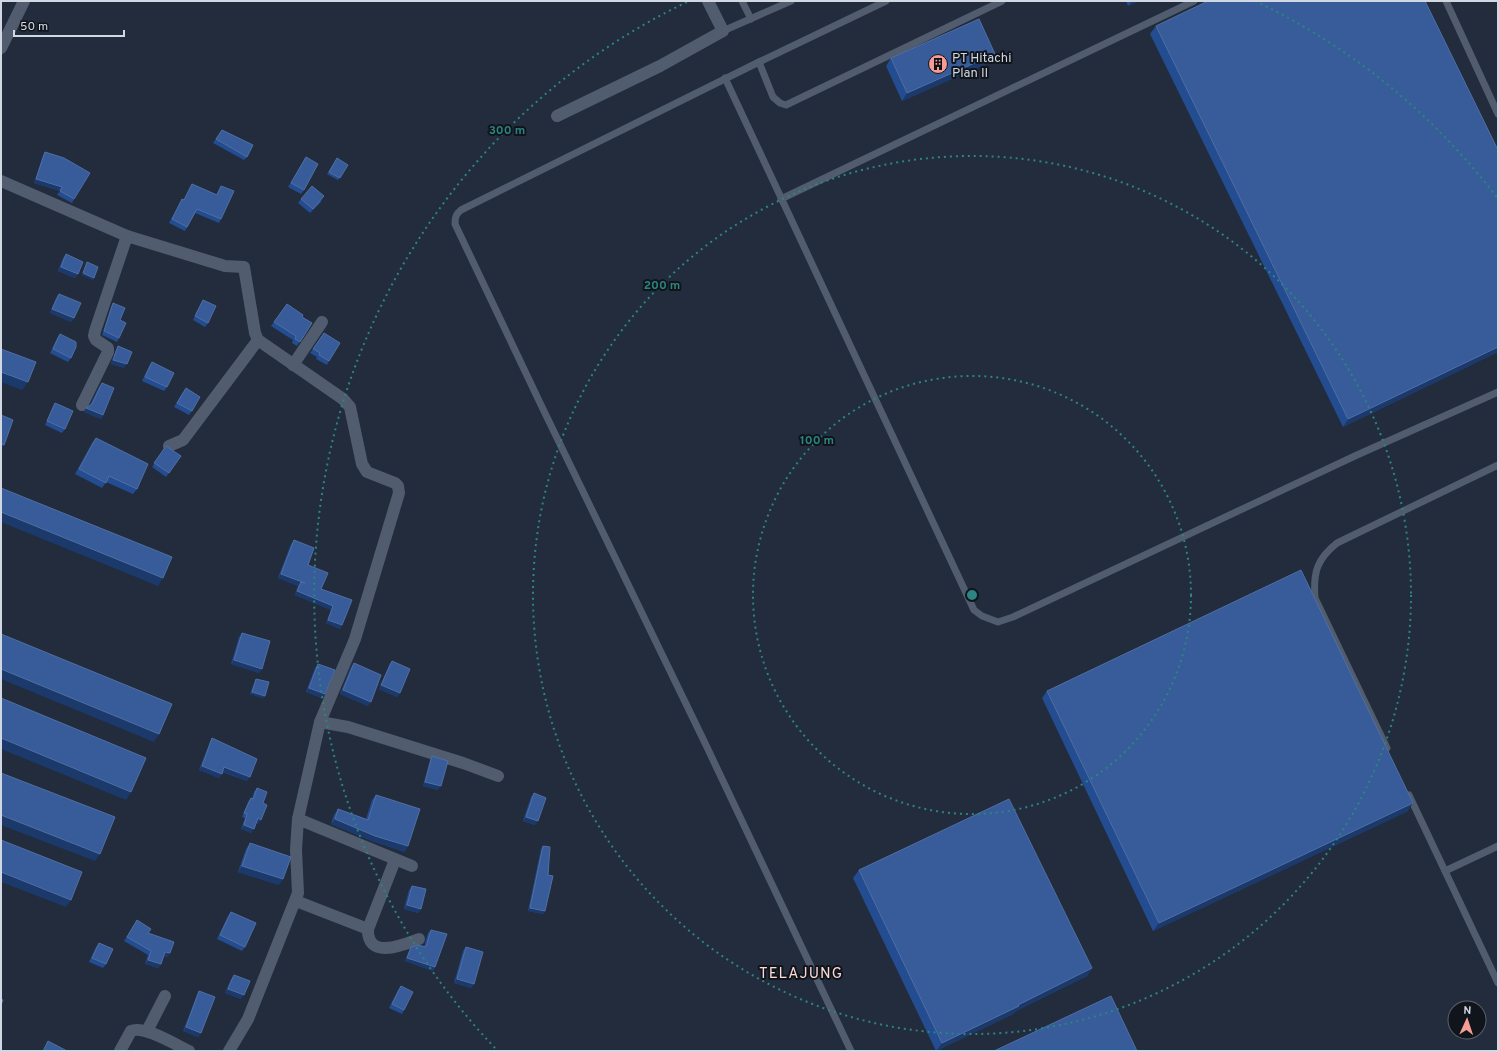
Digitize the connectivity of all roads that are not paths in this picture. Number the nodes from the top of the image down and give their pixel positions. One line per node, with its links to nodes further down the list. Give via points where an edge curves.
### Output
1 (24, 1): 11 (street)
2 (708, 1): 10 (street)
3 (742, 1): 9 (lane)
4 (791, 1): 9 (lane)
5 (886, 1): 12 (lane)
6 (1002, 1): 12 (lane, via 786,105 773,97)
7 (1194, 1): 17 (lane)
8 (1446, 1): 14 (lane)
9 (751, 19): 10 (lane)
10 (723, 31): 15 (street, via 660,66)
11 (1, 48)
12 (759, 62): 13 (lane)
13 (725, 78): 17 (lane); 44 (lane, via 461,210 455,217 455,224)
14 (1498, 114)
15 (557, 116)
16 (1, 181): 18 (street)
17 (781, 199): 22 (lane, via 974,610 998,622)
18 (127, 236): 20 (street, via 225,266 244,267); 23 (street, via 94,331 96,340 108,348 108,352)
19 (322, 322): 21 (street)
20 (258, 340): 21 (street); 24 (street, via 183,440)
21 (294, 365): 26 (street, via 343,399 350,408 362,464 367,472 398,486 355,639)
22 (1498, 392)
23 (82, 405)
24 (169, 446)
25 (1498, 466): 27 (lane, via 1337,542 1326,552 1318,565 1314,580 1316,598)
26 (320, 722): 28 (street, via 355,729); 30 (street)
27 (1391, 756)
28 (498, 776)
29 (1404, 785): 34 (lane)
30 (298, 819): 32 (street); 35 (street)
31 (1498, 846): 34 (lane)
32 (395, 860): 33 (street); 36 (street)
33 (412, 866)
34 (1445, 871): 38 (lane)
35 (296, 901): 36 (street); 43 (street, via 248,1019)
36 (368, 929): 37 (street, via 372,944 385,949 400,947)
37 (419, 939)
38 (1498, 983)
39 (165, 996): 40 (street)
40 (147, 1032): 41 (street, via 135,1029 130,1031); 42 (street)
41 (120, 1051)
42 (189, 1051)
43 (229, 1051)
44 (851, 1051)

